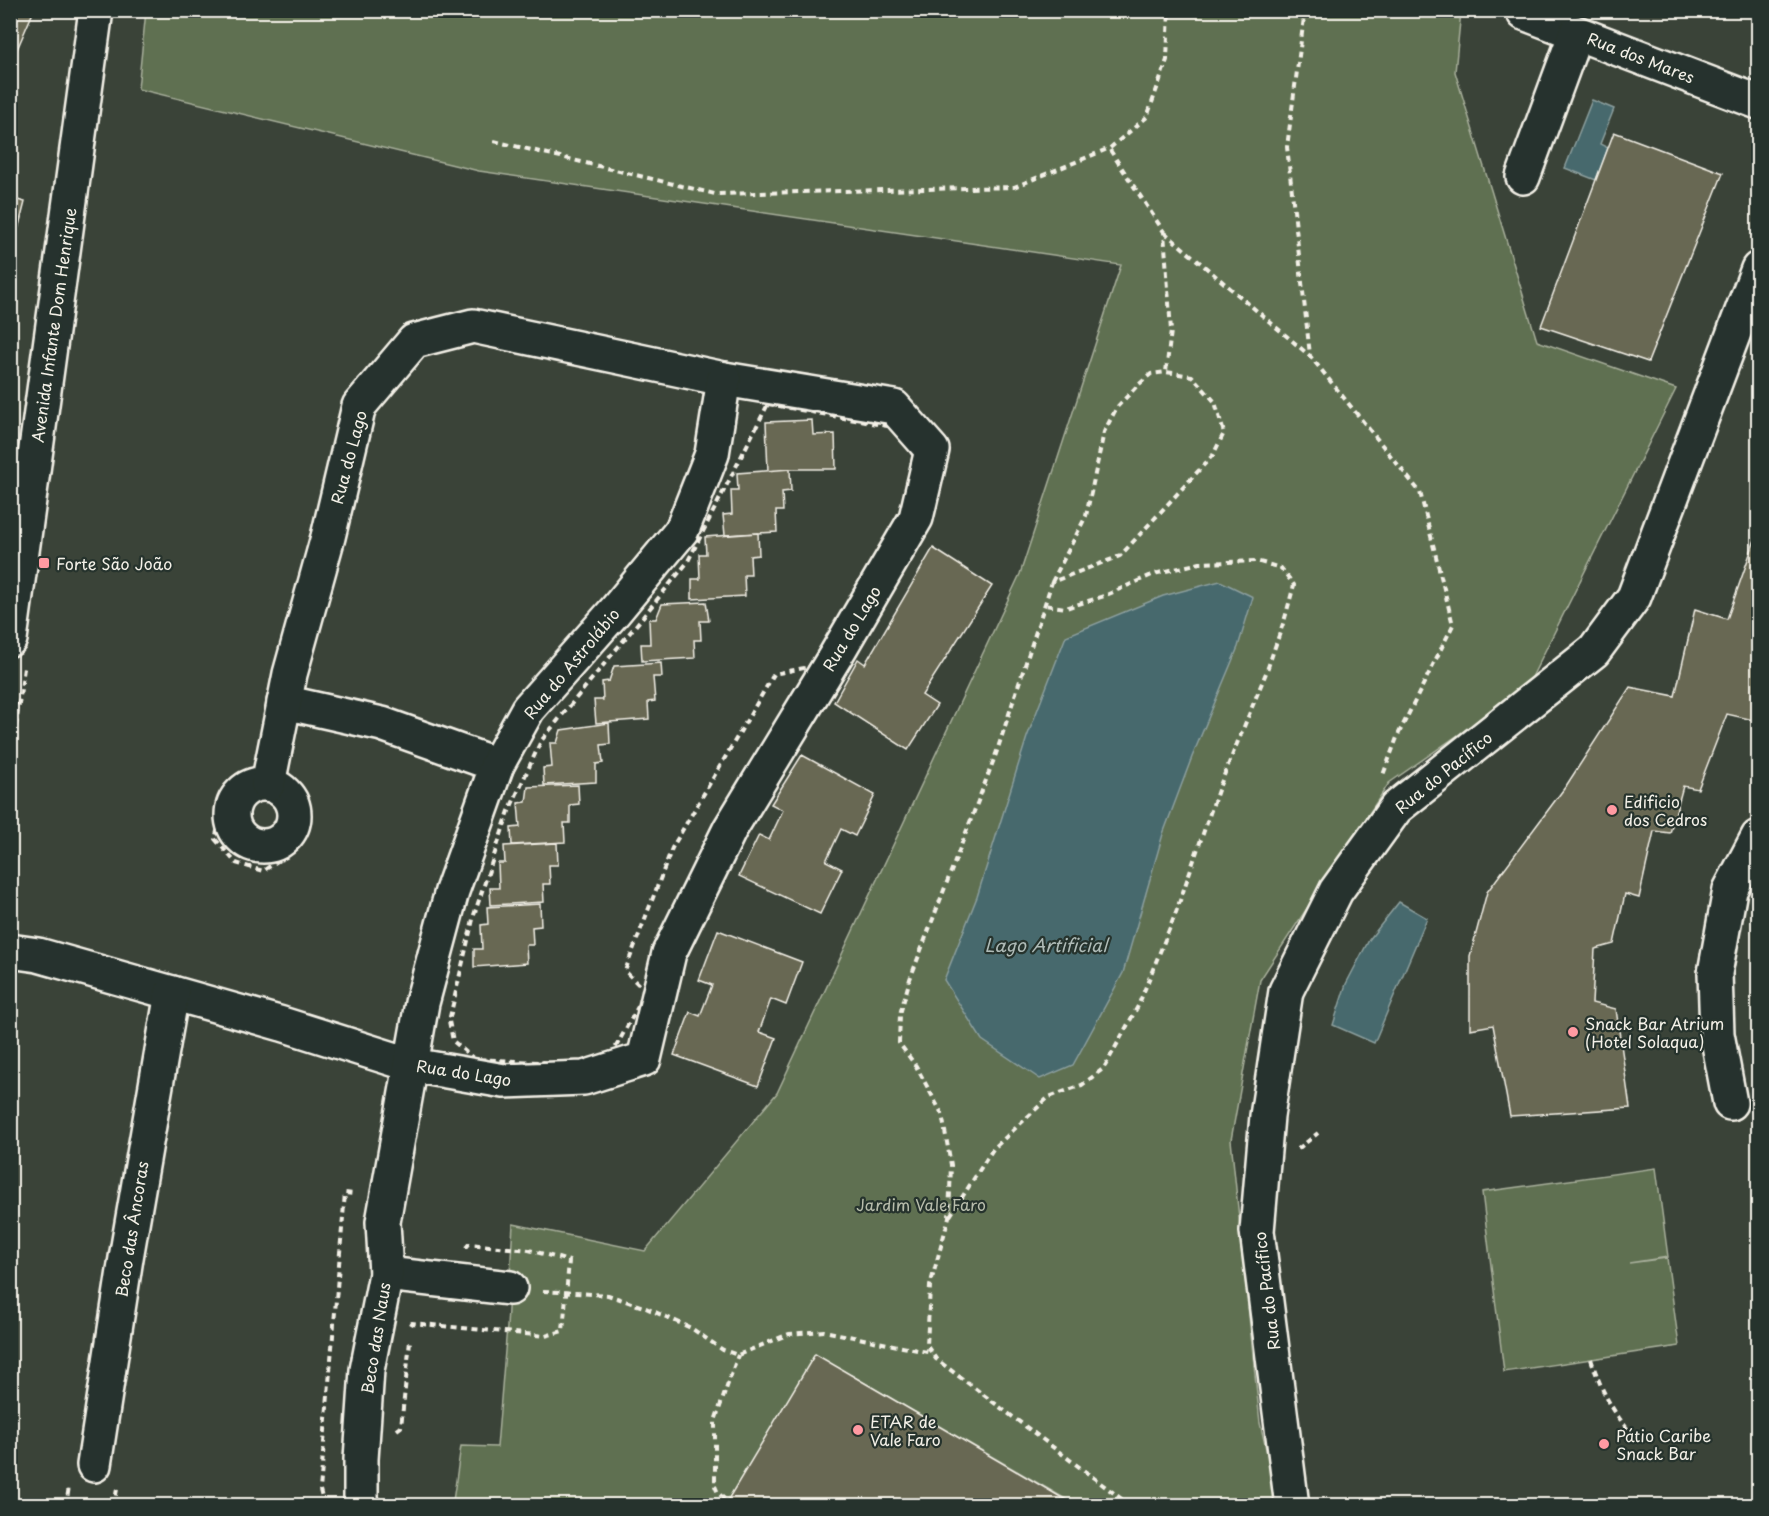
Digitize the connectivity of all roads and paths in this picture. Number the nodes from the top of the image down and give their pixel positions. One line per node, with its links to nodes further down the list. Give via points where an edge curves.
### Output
1 (96, 10): 17 (street, Avenida Infante Dom Henrique)
2 (1169, 10): 7 (path, via 1167,60 1147,117 1110,148 1014,187 715,194)
3 (1305, 10): 12 (path, via 1287,147)
4 (1524, 13): 5 (street, Rua dos Mares)
5 (1576, 33): 6 (street, Rua dos Mares); 9 (street)
6 (1758, 102)
7 (494, 141)
8 (1110, 150): 10 (path)
9 (1523, 177)
10 (1164, 232): 12 (path); 13 (path, via 1171,331)
11 (1758, 269): 44 (street, Rua do Pacífico, via 1634,597 1594,651 1396,808 1336,891 1286,991 1267,1116 1257,1231)
12 (1310, 356): 22 (path, via 1420,492 1453,626 1398,735)
13 (1166, 372): 16 (path, via 1151,374 1117,407 1104,432 1086,516); 16 (path, via 1192,376 1215,402 1224,433 1213,455 1120,556)
14 (724, 379): 20 (street, Rua do Lago, via 473,326 414,341 359,406); 21 (street, Rua do Astrolábio, via 712,454 682,530 528,709); 27 (street, Rua do Lago, via 894,407 932,450 916,518 730,829 669,953 644,1059 584,1078 504,1081)
15 (898, 428): 15 (path, via 768,404 687,563 541,741 509,811 474,915 449,1021 453,1041 474,1059 606,1065 646,992 625,971 672,849 774,674 809,667 903,519 917,462)
16 (1052, 582): 18 (path)
17 (13, 604): 19 (street, Avenida Infante Dom Henrique)
18 (1044, 605): 30 (path, via 996,754 900,1014 899,1043 942,1114 951,1165); 30 (path, via 1066,608 1154,574 1200,563 1256,561 1281,568 1294,585 1266,673 1218,790 1157,962 1132,1017 1104,1068 1082,1085 1049,1097 993,1149)
19 (10, 639)
20 (284, 702): 21 (street, via 382,724); 23 (street, Rua do Lago)
21 (497, 765): 27 (street, Rua do Astrolábio, via 452,891 422,1004)
22 (1381, 780)
23 (268, 784)
24 (1758, 837): 28 (street, via 1730,890 1715,973 1717,1034)
25 (10, 951): 26 (street, Rua do Lago, via 38,955)
26 (172, 993): 27 (street, Rua do Lago); 37 (street, Beco das Âncoras, via 126,1258)
27 (412, 1065): 31 (street, Beco das Naus, via 383,1222)
28 (1730, 1103)
29 (356, 1194): 40 (path, via 345,1193 320,1490)
30 (950, 1217): 33 (path, via 930,1286 927,1346)
31 (386, 1274): 32 (street); 41 (street, Beco das Naus, via 367,1370)
32 (510, 1288): 34 (path, via 608,1295 691,1328 723,1350)
33 (932, 1353): 34 (path, via 824,1331 789,1335); 43 (path)
34 (738, 1355): 42 (path, via 715,1421 715,1486)
35 (1591, 1359): 36 (path, via 1611,1408)
36 (1629, 1431)
37 (94, 1475): 38 (path); 39 (path)
38 (66, 1506)
39 (114, 1506)
40 (324, 1506)
41 (361, 1506)
42 (732, 1506)
43 (1131, 1506)
44 (1292, 1506)

